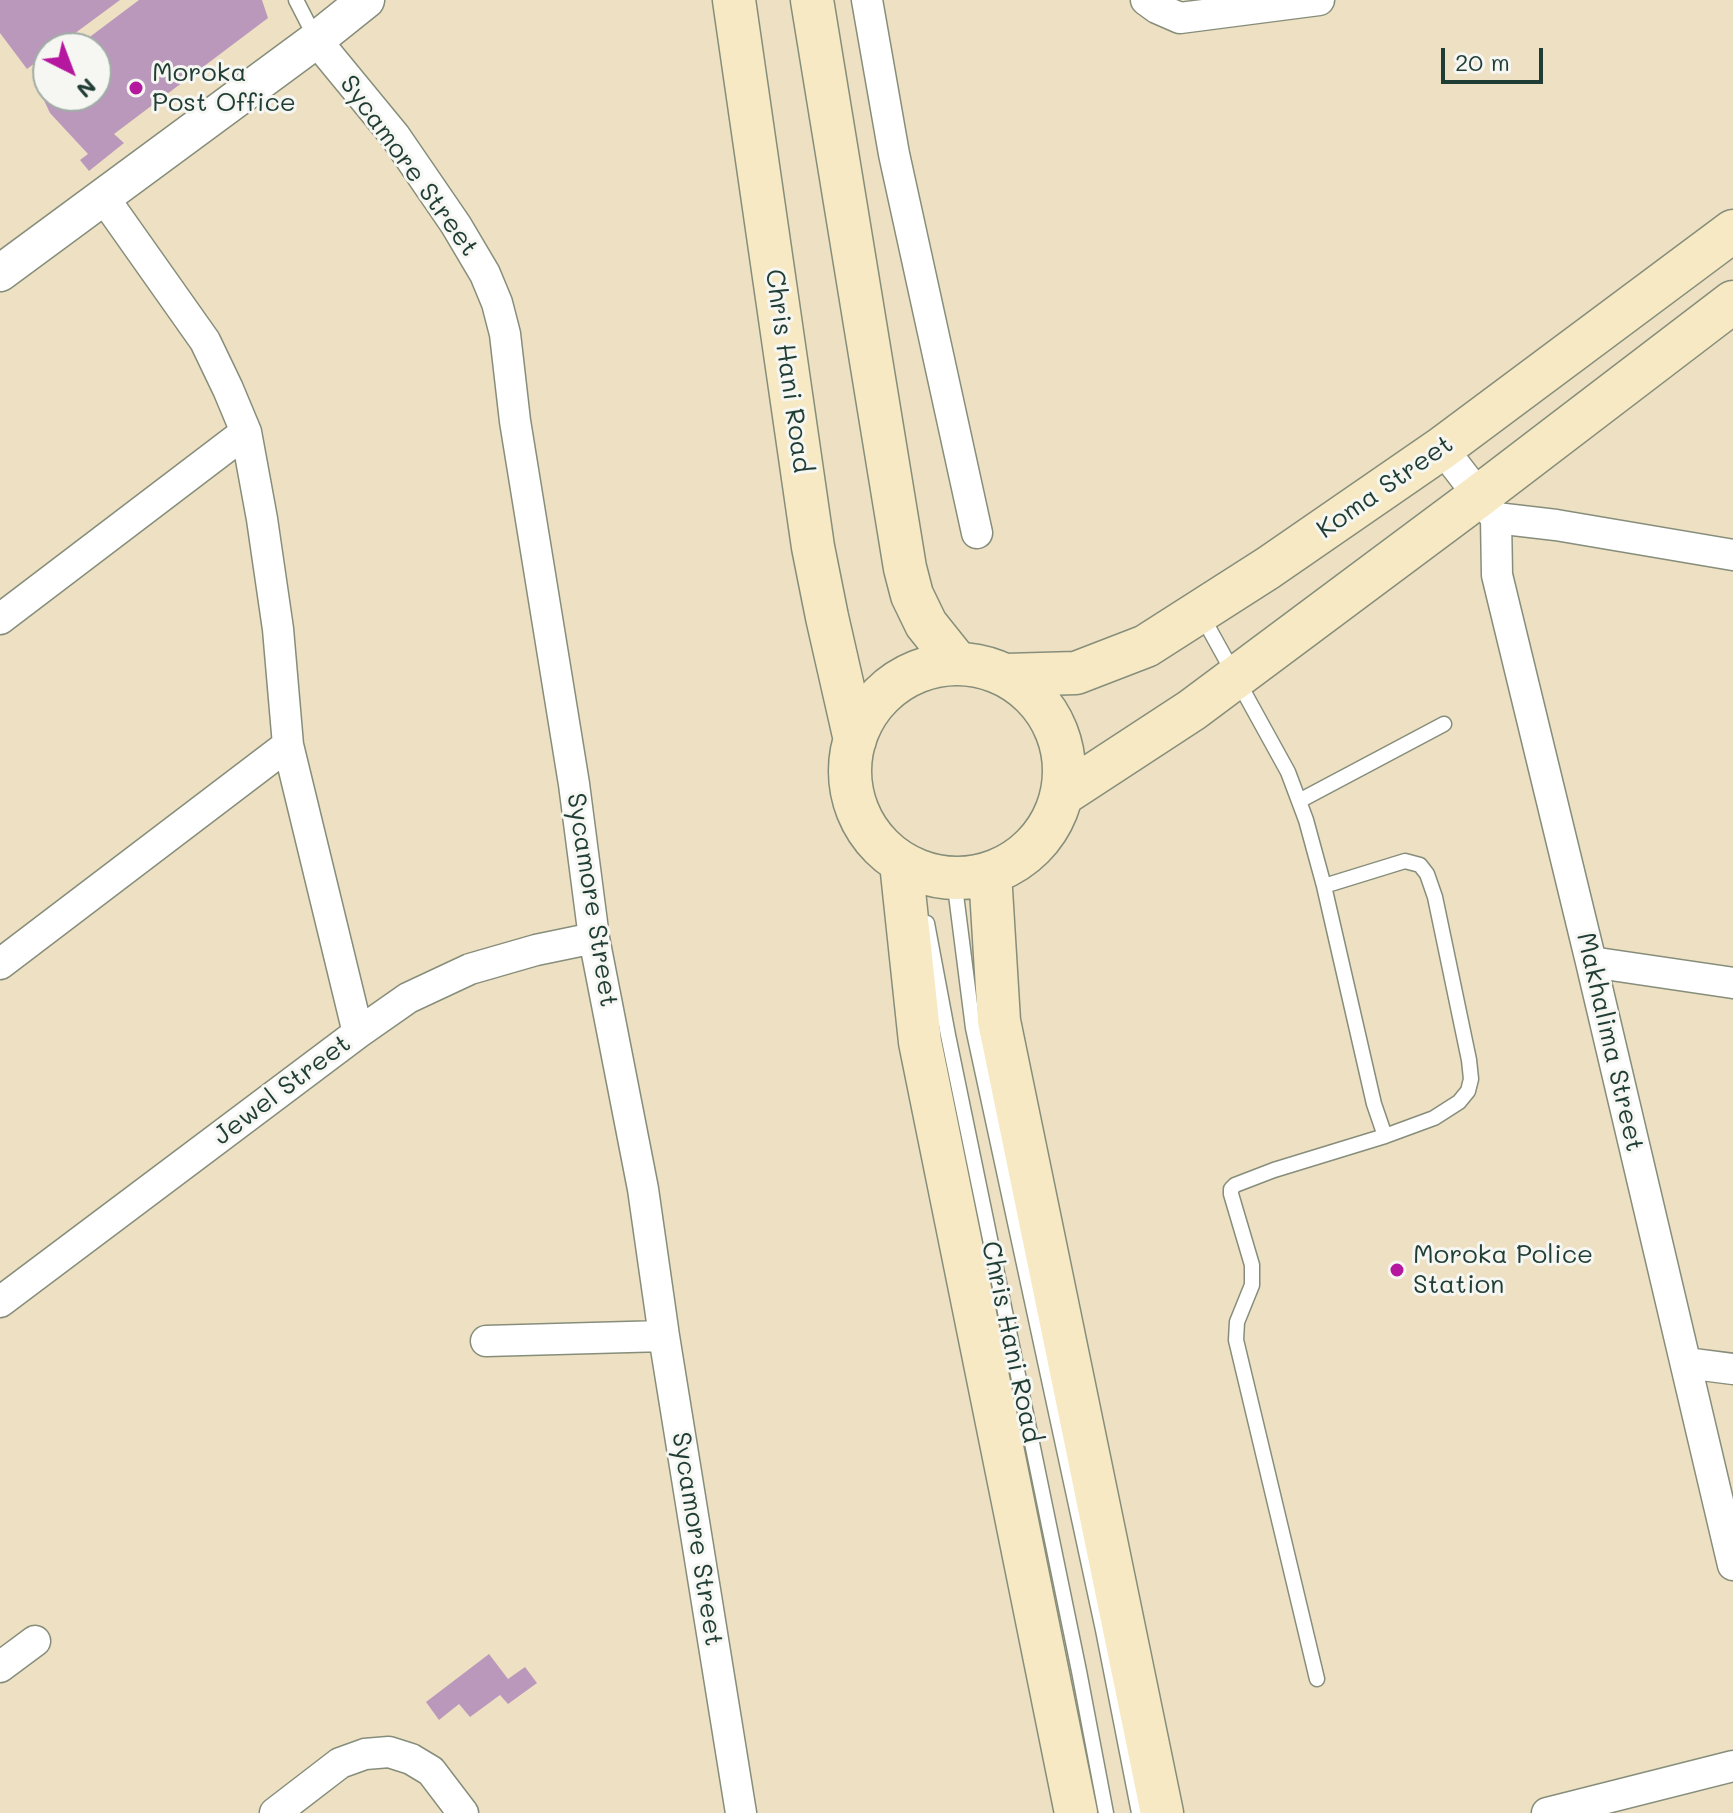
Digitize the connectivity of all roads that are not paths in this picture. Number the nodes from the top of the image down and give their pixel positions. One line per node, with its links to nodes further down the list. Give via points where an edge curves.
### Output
1 (296, 0): 8 (lane)
2 (366, 0): 8 (street)
3 (734, 0): 24 (main road, Chris Hani Road, via 813,547)
4 (812, 0): 20 (main road, via 905,568 926,624)
5 (867, 0): 16 (street, via 894,154)
6 (1319, 0): 7 (street, via 1180,18)
7 (1147, 2)
8 (316, 40): 9 (street); 32 (street, Sycamore Street, via 395,136 456,225 497,303)
9 (104, 198): 11 (street); 13 (street, via 205,341)
10 (1733, 231): 14 (main road, Koma Street)
11 (0, 273)
12 (1733, 302): 15 (main road)
13 (246, 432): 19 (street); 25 (street, via 278,629)
14 (1442, 448): 15 (street); 18 (main road, Koma Street)
15 (1488, 507): 17 (street, via 1556,525); 22 (main road); 33 (street, Makhalima Street, via 1497,575)
16 (977, 533)
17 (1733, 555)
18 (1200, 612): 21 (main road, Koma Street, via 1146,646 1076,673); 22 (lane)
19 (0, 619)
20 (958, 664): 21 (main road); 24 (main road, via 924,669 894,685 870,710)
21 (1006, 675): 26 (main road, via 1035,696 1055,726 1065,760)
22 (1237, 677): 26 (main road); 27 (lane)
23 (1444, 724): 27 (lane)
24 (855, 740): 28 (main road, via 851,782)
25 (288, 745): 34 (street); 37 (street)
26 (1062, 795): 29 (main road, via 1048,829 1023,856)
27 (1299, 801): 30 (lane)
28 (863, 823): 29 (main road, via 879,845); 36 (main road, Chris Hani Road)
29 (937, 875): 36 (main road, Chris Hani Road); 54 (lane, Chris Hani Road); 55 (main road, Chris Hani Road, via 999,1021)
30 (1324, 886): 38 (lane); 38 (lane, via 1405,861 1420,865 1435,897 1471,1079 1468,1091 1448,1111)
31 (926, 916): 53 (lane, Chris Hani Road)
32 (594, 938): 37 (street, Jewel Street, via 470,969 408,998); 40 (street, Sycamore Street, via 643,1189)
33 (1591, 962): 35 (street); 42 (street, Makhalima Street)
34 (0, 964)
35 (1733, 983)
36 (918, 1022): 52 (main road, Chris Hani Road)
37 (358, 1033): 39 (street, Jewel Street)
38 (1385, 1136): 47 (lane, via 1231,1189 1252,1265 1252,1285 1237,1322 1236,1340)
39 (0, 1302)
40 (664, 1336): 41 (street); 51 (street, Sycamore Street)
41 (486, 1341)
42 (1686, 1363): 43 (street); 44 (street, Makhalima Street)
43 (1733, 1369)
44 (1733, 1565)
45 (35, 1641): 46 (street)
46 (0, 1667)
47 (1317, 1679)
48 (1733, 1766): 56 (street)
49 (275, 1813): 50 (street, via 340,1763 389,1752 431,1771)
50 (463, 1813)
51 (741, 1813)
52 (1076, 1813)
53 (1106, 1813)
54 (1139, 1813)
55 (1162, 1813)
56 (1547, 1813)

